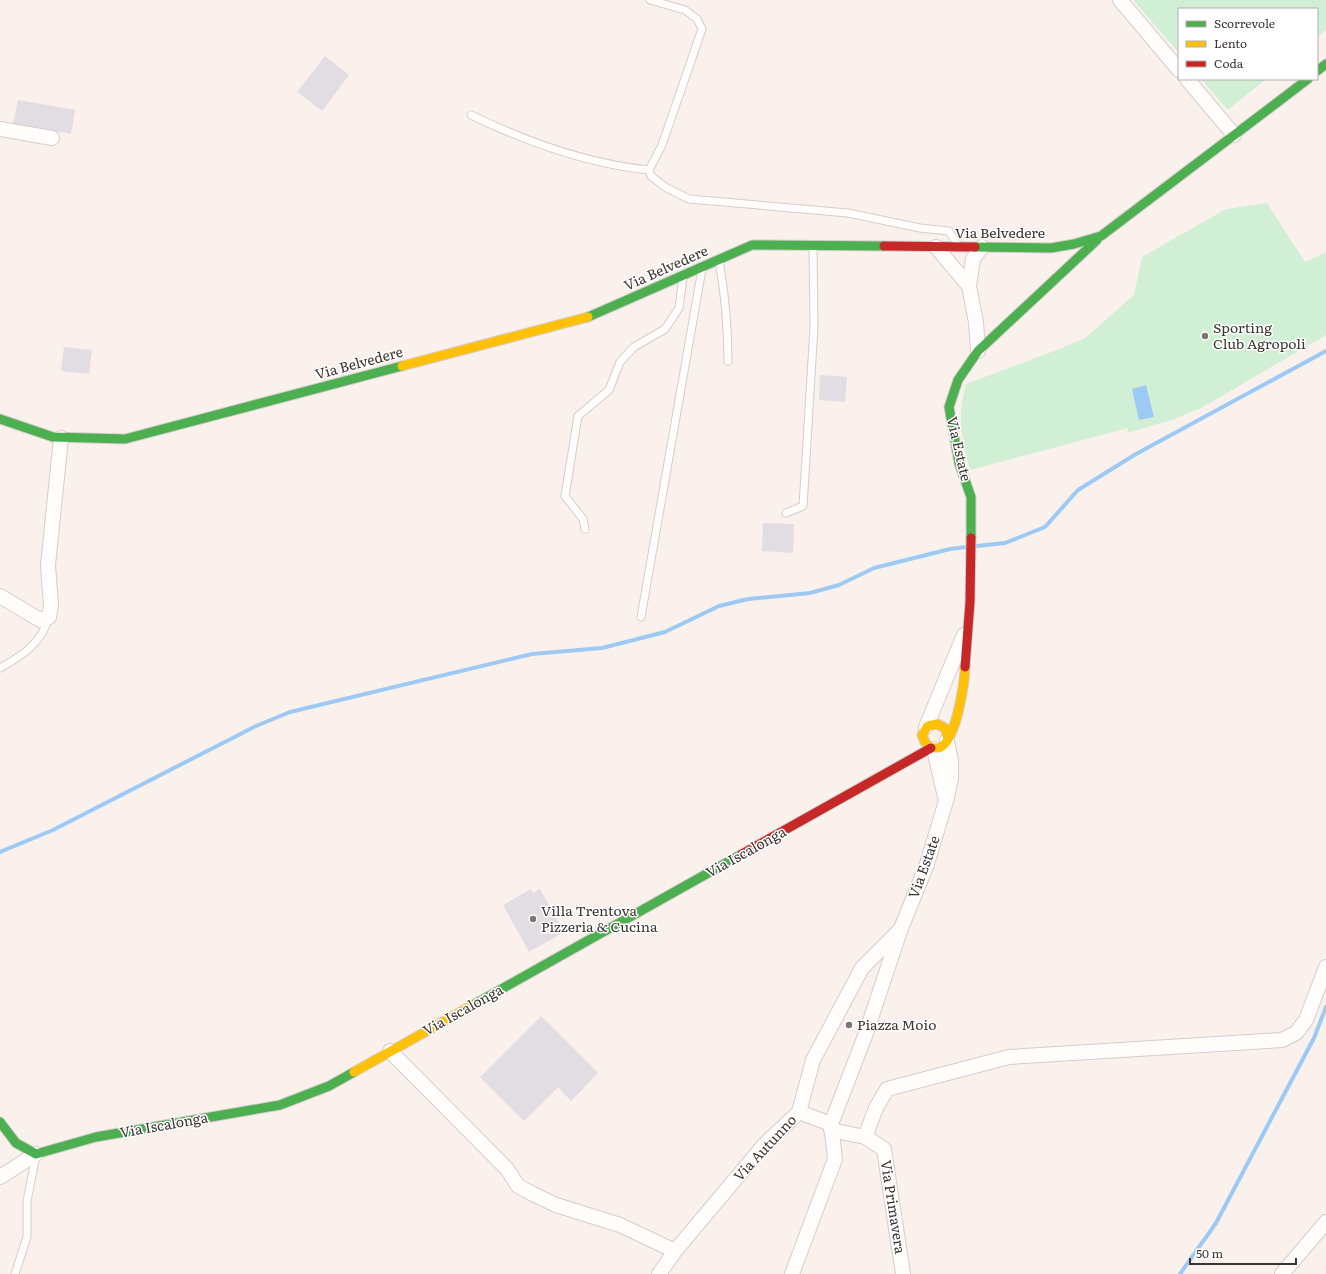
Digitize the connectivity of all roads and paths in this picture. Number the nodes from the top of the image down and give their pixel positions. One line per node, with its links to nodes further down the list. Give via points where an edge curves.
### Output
1 (650, 0): 12 (lane, via 685,10 697,19 702,29 662,145)
2 (1120, 0): 4 (street)
3 (1326, 64): 5 (street)
4 (1178, 69)
5 (1318, 70)
6 (1188, 80): 10 (street)
7 (1307, 80): 10 (street, Via Belvedere)
8 (471, 115): 12 (lane, via 506,132 571,154 622,167)
9 (0, 129): 11 (street)
10 (1234, 135): 13 (street, Via Belvedere)
11 (52, 138)
12 (649, 170): 16 (lane, via 665,187 689,200 848,213 949,232)
13 (1101, 236): 17 (street, Via Belvedere, via 1051,248); 22 (street, Via Estate)
14 (813, 246): 15 (street, Via Belvedere); 18 (street, Via Belvedere, via 752,245); 26 (lane, via 814,327 803,506)
15 (936, 247): 16 (street, Via Belvedere); 21 (street)
16 (959, 247): 17 (street, Via Belvedere)
17 (982, 247): 21 (street, via 973,258)
18 (719, 260): 19 (street, Via Belvedere); 23 (lane, via 724,286)
19 (703, 267): 20 (street, Via Belvedere); 30 (lane)
20 (683, 276): 25 (street, Via Belvedere, via 588,317 133,437); 27 (lane, via 679,308 665,329 634,347 620,362 609,390 578,416 565,496 583,519)
21 (969, 286): 22 (street)
22 (978, 351): 31 (street, Via Estate, via 958,380 949,407 959,463 971,497 970,602)
23 (728, 361)
24 (0, 419): 25 (street, Via Belvedere)
25 (61, 438): 29 (street, via 48,565 51,606)
26 (786, 513)
27 (585, 530)
28 (0, 596): 29 (street, via 40,620)
29 (49, 617): 32 (lane, via 45,631 25,654)
30 (641, 617)
31 (967, 627): 33 (street, Via Estate); 34 (street, Via Estate, via 965,676 958,713)
32 (0, 668)
33 (924, 731): 34 (street, via 934,723 942,724 948,731); 35 (street, via 926,744); 36 (street, Via Iscalonga)
34 (948, 740): 35 (street, via 941,748); 37 (street, Via Estate, via 951,779)
35 (933, 748): 36 (street, Via Iscalonga); 37 (street, Via Estate)
36 (903, 764): 40 (street, Via Iscalonga)
37 (946, 801): 38 (street, Via Estate, via 927,864)
38 (900, 931): 41 (street, Via Autunno, via 862,968 814,1060); 43 (street, Via Estate)
39 (1326, 967): 44 (street, via 1306,1020 1296,1033 1282,1040 1009,1057 887,1089 876,1108)
40 (390, 1051): 45 (street, Via Iscalonga, via 329,1086 280,1105 96,1137); 48 (street, via 507,1169 518,1186 556,1205 620,1225)
41 (799, 1112): 43 (street); 48 (street, Via Autunno, via 765,1144)
42 (0, 1122): 45 (street, via 16,1143)
43 (831, 1127): 44 (street, Via Primavera); 51 (street, via 835,1159)
44 (865, 1137): 52 (street, Via Primavera, via 884,1149)
45 (36, 1154): 46 (street); 49 (lane, via 27,1201 27,1237)
46 (0, 1177)
47 (1326, 1222): 53 (street)
48 (675, 1251): 50 (street, Via Autunno)
49 (15, 1274)
50 (659, 1274)
51 (792, 1274)
52 (903, 1274)
53 (1282, 1274)

